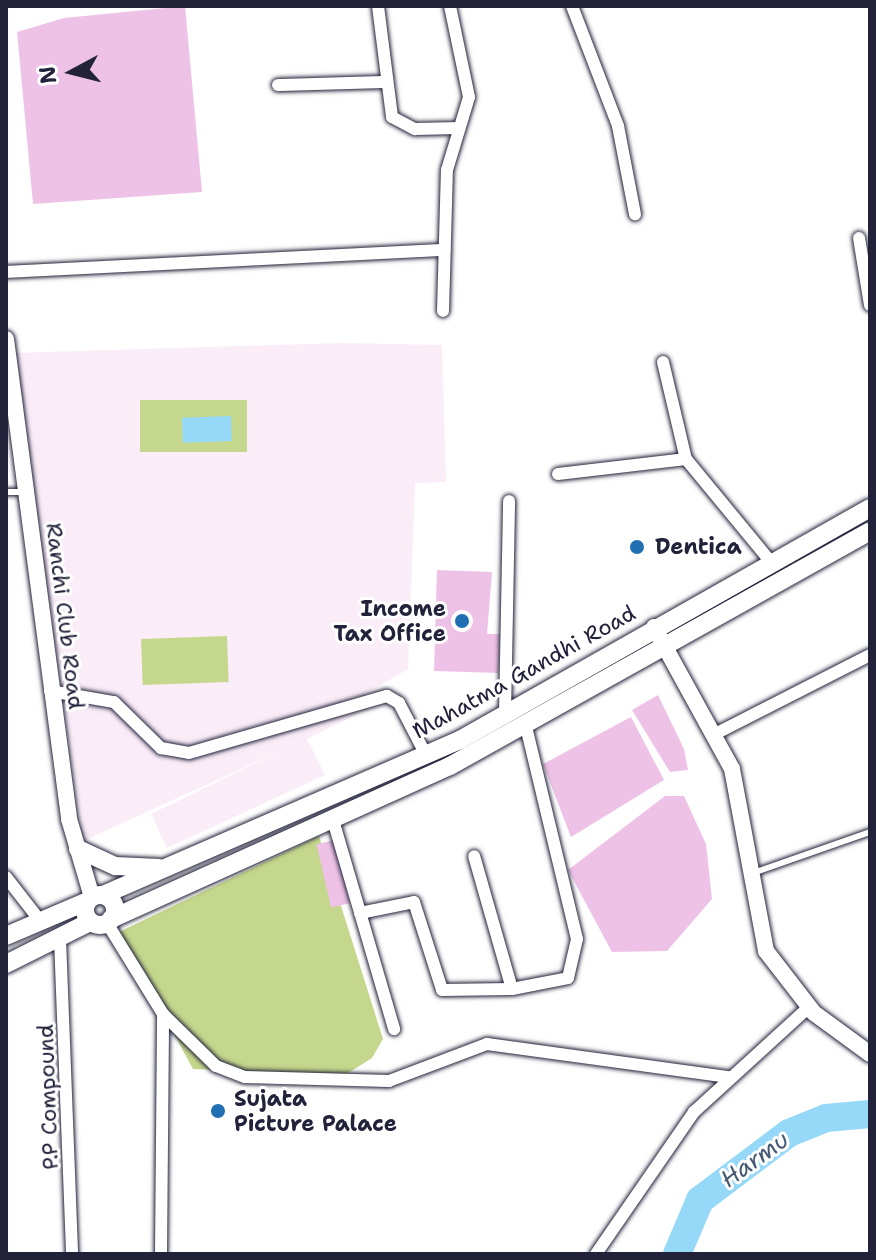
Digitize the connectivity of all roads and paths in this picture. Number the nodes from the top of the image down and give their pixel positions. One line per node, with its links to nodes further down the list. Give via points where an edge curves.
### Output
1 (378, 6): 4 (street)
2 (450, 6): 6 (street, via 469,97)
3 (572, 6): 7 (street, via 618,126)
4 (386, 82): 5 (street); 6 (street, via 397,123)
5 (278, 85)
6 (459, 128): 9 (street, via 447,170)
7 (635, 214)
8 (859, 238): 11 (street)
9 (444, 250): 10 (street); 13 (street)
10 (6, 272)
11 (869, 283): 12 (street)
12 (870, 305)
13 (443, 311)
14 (6, 339): 19 (street, Ranchi Club Road)
15 (663, 362): 16 (street)
16 (686, 459): 17 (street); 23 (street)
17 (558, 474)
18 (6, 492): 19 (lane)
19 (26, 492): 27 (street, Ranchi Club Road)
20 (509, 501): 28 (street)
21 (870, 508): 23 (main road, Mahatma Gandhi Road)
22 (870, 531): 25 (main road, Mahatma Gandhi Road)
23 (771, 562): 24 (main road, Mahatma Gandhi Road)
24 (654, 627): 25 (street); 28 (main road, Mahatma Gandhi Road)
25 (666, 643): 29 (main road, Mahatma Gandhi Road); 30 (street)
26 (870, 655): 30 (street)
27 (51, 692): 31 (street, via 114,702 161,748 189,753 387,696 399,703); 34 (street, Ranchi Club Road)
28 (505, 714): 31 (main road, Mahatma Gandhi Road)
29 (525, 723): 32 (main road, Mahatma Gandhi Road); 46 (street, via 577,939 568,978)
30 (717, 733): 37 (street, via 732,769)
31 (426, 755): 36 (main road, Mahatma Gandhi Road)
32 (333, 820): 40 (street); 41 (main road, Mahatma Gandhi Road)
33 (870, 832): 37 (lane)
34 (78, 849): 36 (main road, via 115,866); 39 (street, Ranchi Club Road)
35 (474, 856): 46 (street)
36 (170, 868): 39 (main road, Mahatma Gandhi Road)
37 (750, 874): 47 (street, via 766,951)
38 (6, 877): 42 (street)
39 (94, 898): 41 (main road); 41 (main road, via 113,902); 42 (main road, Mahatma Gandhi Road)
40 (360, 913): 46 (street, via 414,902 442,990); 49 (street)
41 (103, 921): 44 (main road, Mahatma Gandhi Road); 48 (street)
42 (41, 922): 43 (main road, Mahatma Gandhi Road)
43 (6, 936)
44 (60, 939): 45 (main road, Mahatma Gandhi Road); 52 (street, P.P Compound)
45 (6, 964)
46 (512, 989)
47 (809, 1007): 50 (street); 51 (street)
48 (163, 1014): 51 (street, via 216,1066 254,1078 389,1081 487,1044); 53 (street)
49 (394, 1029)
50 (870, 1054)
51 (729, 1077): 54 (street, via 649,1168)
52 (72, 1254)
53 (161, 1254)
54 (596, 1254)

